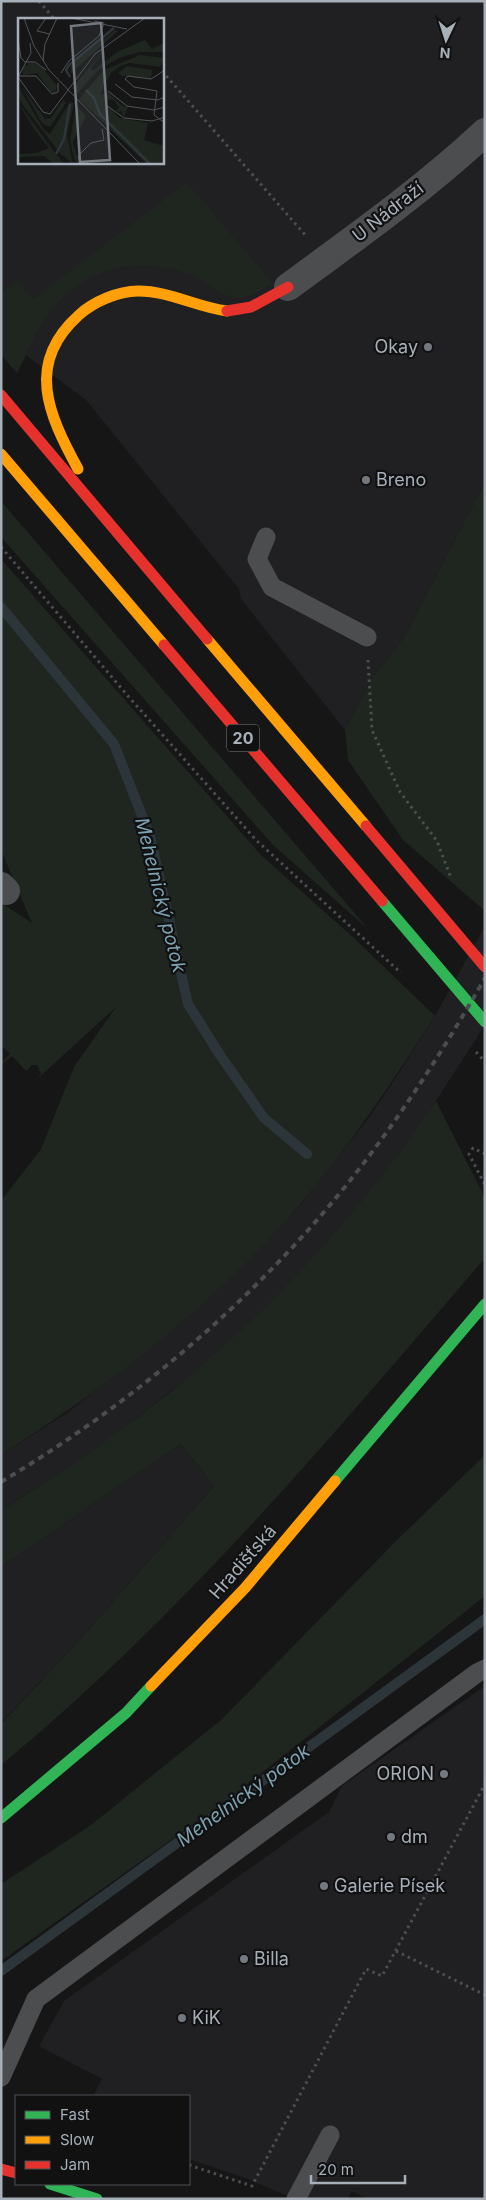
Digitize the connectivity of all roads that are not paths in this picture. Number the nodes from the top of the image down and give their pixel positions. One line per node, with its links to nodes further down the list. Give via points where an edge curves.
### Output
1 (485, 132): 2 (street, U Nádraží, via 457,158)
2 (288, 287): 5 (main road, via 267,301 235,311 134,290 88,307 62,330 47,359 44,374 47,400 66,449)
3 (1, 395): 5 (main road, 20)
4 (1, 454): 9 (main road, 20)
5 (104, 517): 8 (main road, 20)
6 (266, 537): 7 (lane, via 257,559 272,587)
7 (367, 637)
8 (485, 967)
9 (485, 1022)
10 (485, 1304): 12 (main road, Hradišťská, via 245,1588 126,1713)
11 (485, 1669): 13 (lane, via 36,1999)
12 (1, 1818)
13 (1, 2077)
14 (330, 2135): 19 (lane)
15 (1, 2169): 16 (main road)
16 (15, 2173)
17 (53, 2185): 18 (main road)
18 (97, 2199)
19 (296, 2199)

